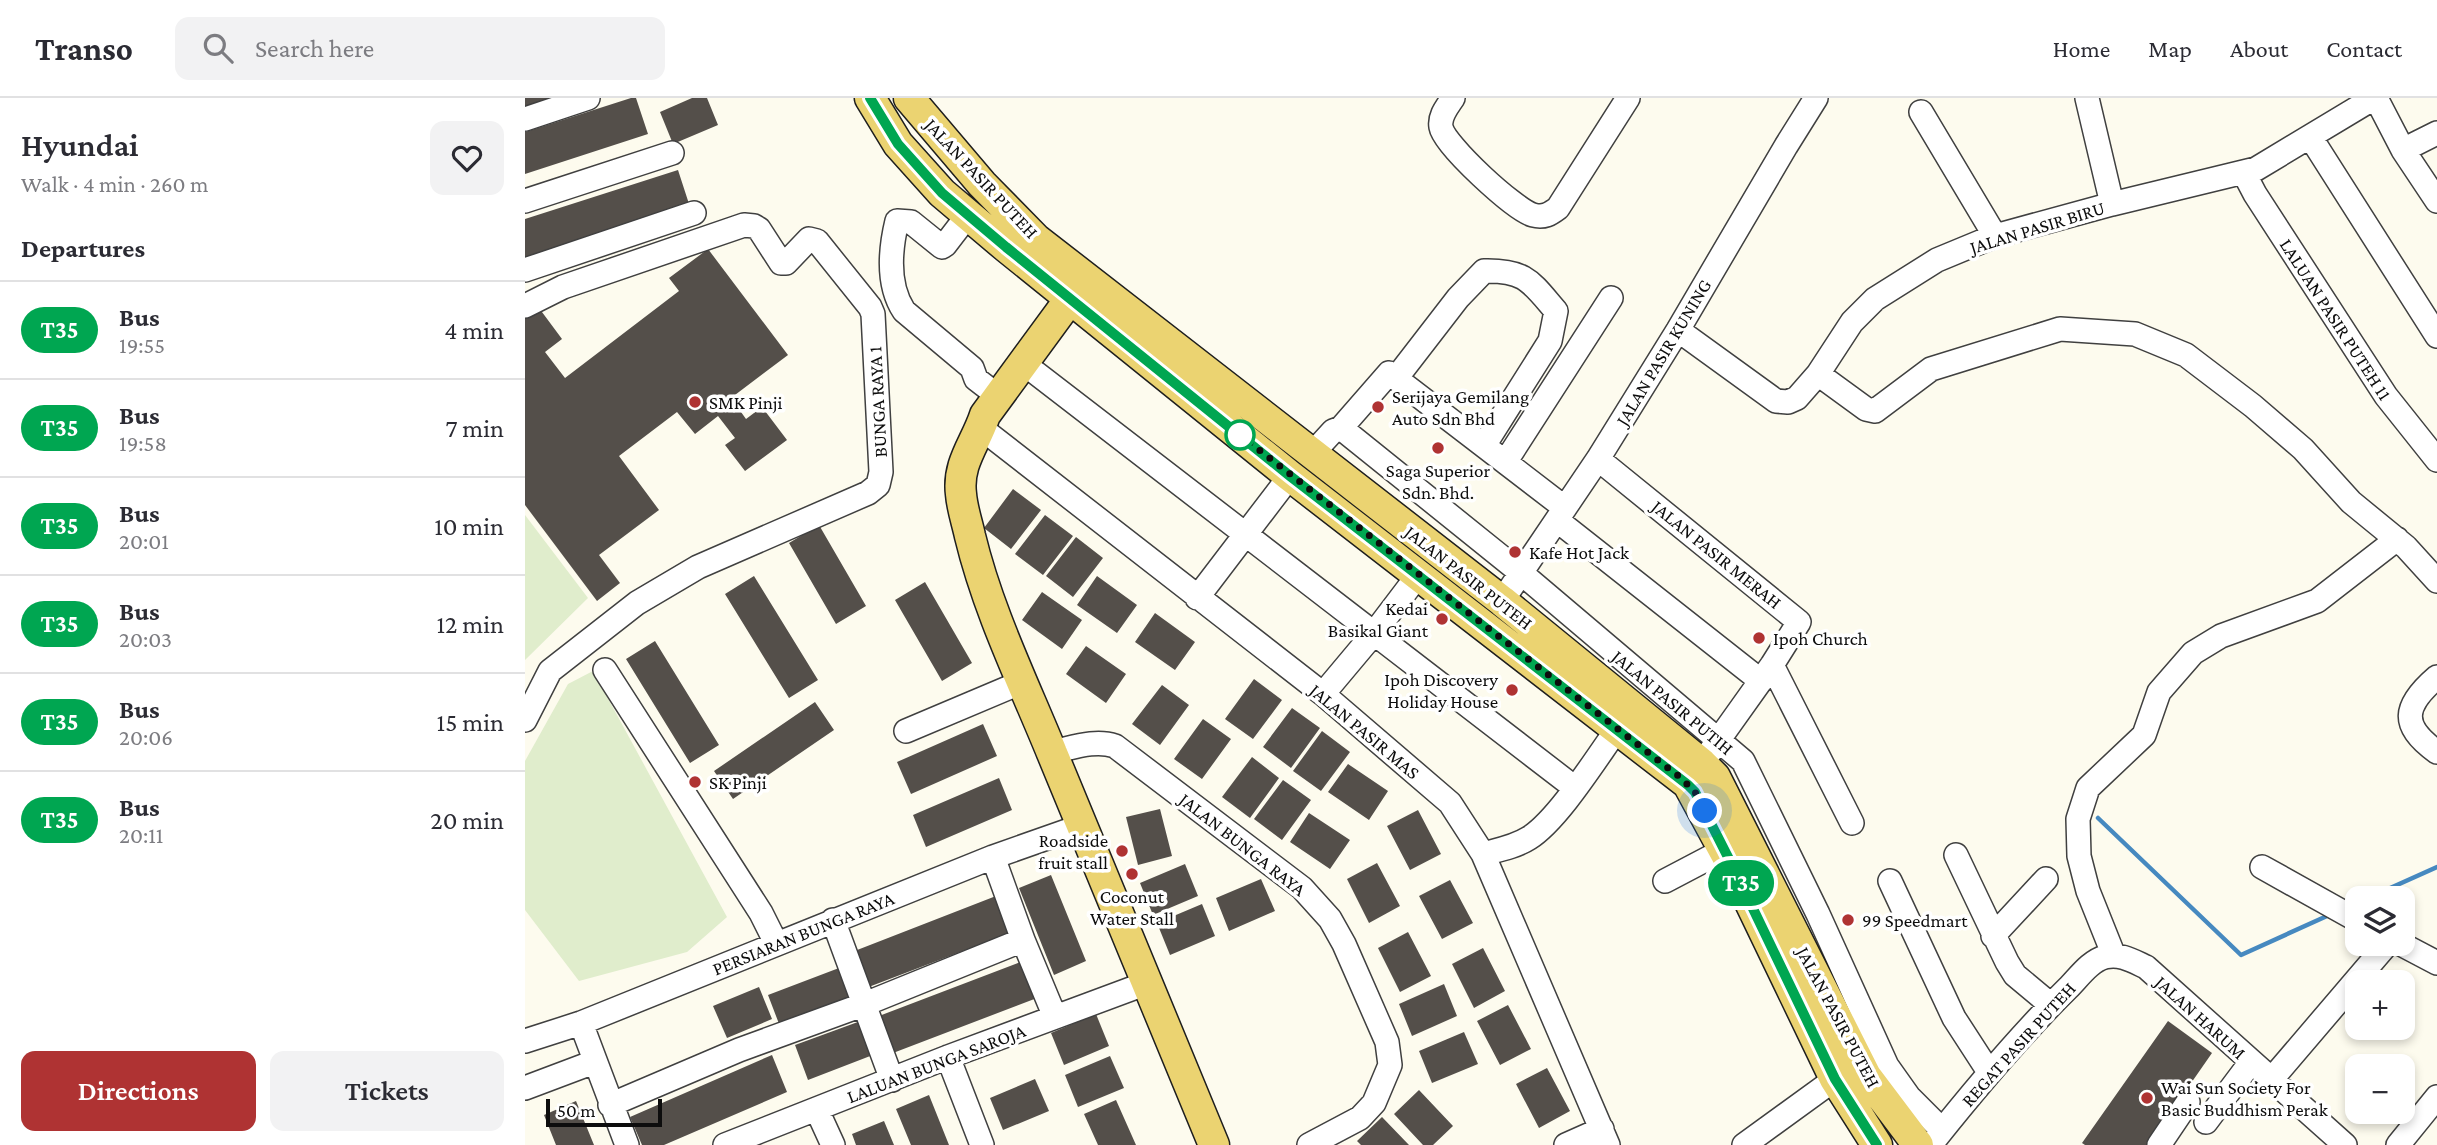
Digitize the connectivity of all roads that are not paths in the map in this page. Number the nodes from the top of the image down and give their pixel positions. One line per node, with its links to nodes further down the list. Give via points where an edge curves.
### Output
1 (588, 98): 13 (street)
2 (870, 98): 24 (main road, JALAN PASIR PUTEH, via 898,144)
3 (891, 98): 4 (main road)
4 (910, 98): 5 (street); 14 (main road, JALAN PASIR PUTEH); 26 (main road, via 910,126 976,203)
5 (925, 98)
6 (935, 98): 14 (main road, via 929,110)
7 (1453, 98): 8 (street, via 1441,116 1441,128 1453,149 1515,205 1544,216 1558,208)
8 (1628, 98)
9 (2087, 98): 22 (street)
10 (2375, 98): 16 (street, JALAN PASIR BIRU); 17 (street)
11 (1813, 99): 32 (street, JALAN PASIR KUNING)
12 (1921, 112): 25 (street)
13 (525, 119)
14 (935, 128): 28 (main road, JALAN PASIR PUTEH, via 1037,239)
15 (2437, 133): 17 (street)
16 (2311, 138): 19 (street, JALAN PASIR BIRU); 31 (street)
17 (2403, 150): 21 (street)
18 (672, 153): 20 (street)
19 (2244, 173): 22 (street, JALAN PASIR BIRU); 43 (street, LALUAN PASIR PUTEH 11, via 2386,396)
20 (525, 201)
21 (2437, 201)
22 (2112, 204): 25 (street, JALAN PASIR BIRU)
23 (694, 213): 27 (street)
24 (968, 215): 26 (main road, JALAN PASIR PUTEH); 37 (street, via 942,247 911,222 897,221 891,262 897,299 904,311)
25 (1995, 236): 35 (street, JALAN PASIR BIRU, via 1937,260 1875,299 1852,322)
26 (1006, 247): 28 (main road, JALAN PASIR PUTEH)
27 (525, 270)
28 (1083, 297): 34 (main road, via 1068,333); 37 (main road); 41 (main road, JALAN PASIR PUTEH); 45 (main road, JALAN PASIR PUTEH)
29 (1611, 299): 44 (street)
30 (525, 306): 60 (street, BUNGA RAYA 1, via 563,286 744,225 759,229 781,263 809,239 817,241 873,314 881,472 878,485 867,493 698,567 637,603 550,670)
31 (2429, 307): 33 (street)
32 (1678, 330): 35 (street, JALAN PASIR BIRU, via 1776,401 1797,398); 42 (street, JALAN PASIR KUNING)
33 (2437, 337)
34 (1036, 373): 38 (main road, via 991,424); 47 (street)
35 (1818, 374): 48 (street, via 1875,411 1931,369 2048,332 2135,334 2186,355 2253,406 2302,449 2351,502)
36 (1397, 377): 39 (street, via 1389,373); 40 (street); 40 (street, via 1484,271 1507,270 1529,280 1556,311 1550,341)
37 (998, 396): 38 (main road)
38 (981, 428): 52 (street, JALAN PASIR MAS); 58 (main road, via 963,466 961,493 986,591)
39 (1341, 428): 41 (street); 49 (street, JALAN PASIR PUTIH)
40 (1485, 444): 44 (street)
41 (1311, 455): 53 (main road, JALAN PASIR PUTEH)
42 (1598, 459): 46 (street, JALAN PASIR KUNING); 56 (street, JALAN PASIR MERAH, via 1799,622)
43 (2437, 460)
44 (1507, 461): 46 (street)
45 (1290, 476): 47 (street); 50 (main road, JALAN PASIR PUTEH)
46 (1562, 514): 49 (street, JALAN PASIR KUNING); 56 (street)
47 (1246, 533): 52 (street); 54 (street)
48 (2397, 539): 51 (street); 86 (street, via 2317,601 2221,636 2193,653 2159,692 2144,734 2088,788 2078,819 2079,856)
49 (1520, 572): 53 (street, JALAN PASIR KUNING); 63 (street, JALAN PASIR PUTIH)
50 (1419, 574): 54 (street); 61 (main road, JALAN PASIR PUTEH)
51 (2437, 582)
52 (1197, 598): 59 (street, JALAN PASIR MAS)
53 (1502, 601): 66 (main road, JALAN PASIR PUTEH)
54 (1375, 632): 59 (street); 67 (street)
55 (605, 670): 84 (street)
56 (1766, 673): 63 (street, JALAN PASIR MERAH); 68 (street)
57 (2437, 677): 65 (street, via 2422,690 2410,719 2413,732)
58 (1022, 682): 62 (street); 64 (main road)
59 (1323, 694): 70 (street, JALAN PASIR MAS, via 1450,803)
60 (525, 720)
61 (1618, 728): 67 (street); 73 (main road, JALAN PASIR PUTEH, via 1688,785)
62 (906, 731)
63 (1719, 740): 66 (street, JALAN PASIR MERAH); 79 (street, JALAN PASIR PUTIH, via 1743,761)
64 (1052, 752): 69 (main road); 117 (street, JALAN BUNGA RAYA, via 1106,742 1115,746 1302,888 1330,919 1387,1042 1390,1065 1374,1103 1360,1118)
65 (2437, 752)
66 (1702, 764): 73 (main road, via 1699,779 1735,848); 81 (main road, JALAN PASIR PUTEH, via 1722,788)
67 (1575, 788): 70 (street, via 1529,838)
68 (1851, 823)
69 (1081, 826): 72 (street, PERSIARAN BUNGA RAYA); 89 (main road)
70 (1483, 854): 109 (street, JALAN PASIR MAS)
71 (1956, 855): 82 (street)
72 (993, 857): 80 (street, PERSIARAN BUNGA RAYA); 83 (street)
73 (1729, 858): 76 (street); 99 (main road, JALAN PASIR PUTEH)
74 (2262, 867): 78 (street)
75 (2046, 879): 82 (street)
76 (1665, 881)
77 (1889, 881): 98 (street, via 1954,1018)
78 (2345, 913)
79 (1818, 914): 81 (street); 110 (street, JALAN PASIR PUTIH, via 1887,1066)
80 (833, 920): 84 (street, PERSIARAN BUNGA RAYA); 90 (street)
81 (1791, 928): 110 (main road, JALAN PASIR PUTEH, via 1866,1076)
82 (1993, 936): 91 (street, via 2015,975)
83 (1023, 940): 90 (street); 92 (street)
84 (776, 943): 93 (street, PERSIARAN BUNGA RAYA)
85 (2415, 951): 88 (street)
86 (2114, 956): 91 (street, REGAT PASIR PUTEH, via 2093,963); 97 (street, JALAN HARUM, via 2146,967)
87 (2377, 956): 101 (street)
88 (2437, 963)
89 (1147, 983): 92 (street, LALUAN BUNGA SAROJA); 116 (main road)
90 (865, 1004): 100 (street); 105 (street, via 739,1050)
91 (2051, 1004): 98 (street, REGAT PASIR PUTEH)
92 (1055, 1017): 95 (street, LALUAN BUNGA SAROJA)
93 (581, 1023): 94 (street, PERSIARAN BUNGA RAYA); 96 (street)
94 (525, 1041)
95 (948, 1057): 100 (street, LALUAN BUNGA SAROJA); 115 (street)
96 (594, 1062): 102 (street); 105 (street)
97 (2251, 1062): 101 (street, JALAN HARUM); 107 (street)
98 (1989, 1072): 110 (street, REGAT PASIR PUTEH)
99 (1835, 1079): 111 (street); 119 (main road, JALAN PASIR PUTEH)
100 (892, 1080): 106 (street, LALUAN BUNGA SAROJA)
101 (2271, 1080): 121 (street, JALAN HARUM)
102 (525, 1088)
103 (2437, 1097): 122 (street)
104 (2188, 1102): 120 (street)
105 (610, 1105): 112 (street)
106 (817, 1110): 108 (street, LALUAN BUNGA SAROJA); 114 (street)
107 (2206, 1122)
108 (770, 1136): 113 (street, LALUAN BUNGA SAROJA)
109 (1605, 1137): 118 (street)
110 (1930, 1140)
111 (1736, 1142)
112 (627, 1145)
113 (725, 1145)
114 (833, 1145)
115 (982, 1145)
116 (1214, 1145)
117 (1308, 1145)
118 (1566, 1145)
119 (1877, 1145)
120 (2159, 1145)
121 (2346, 1145)
122 (2398, 1145)

